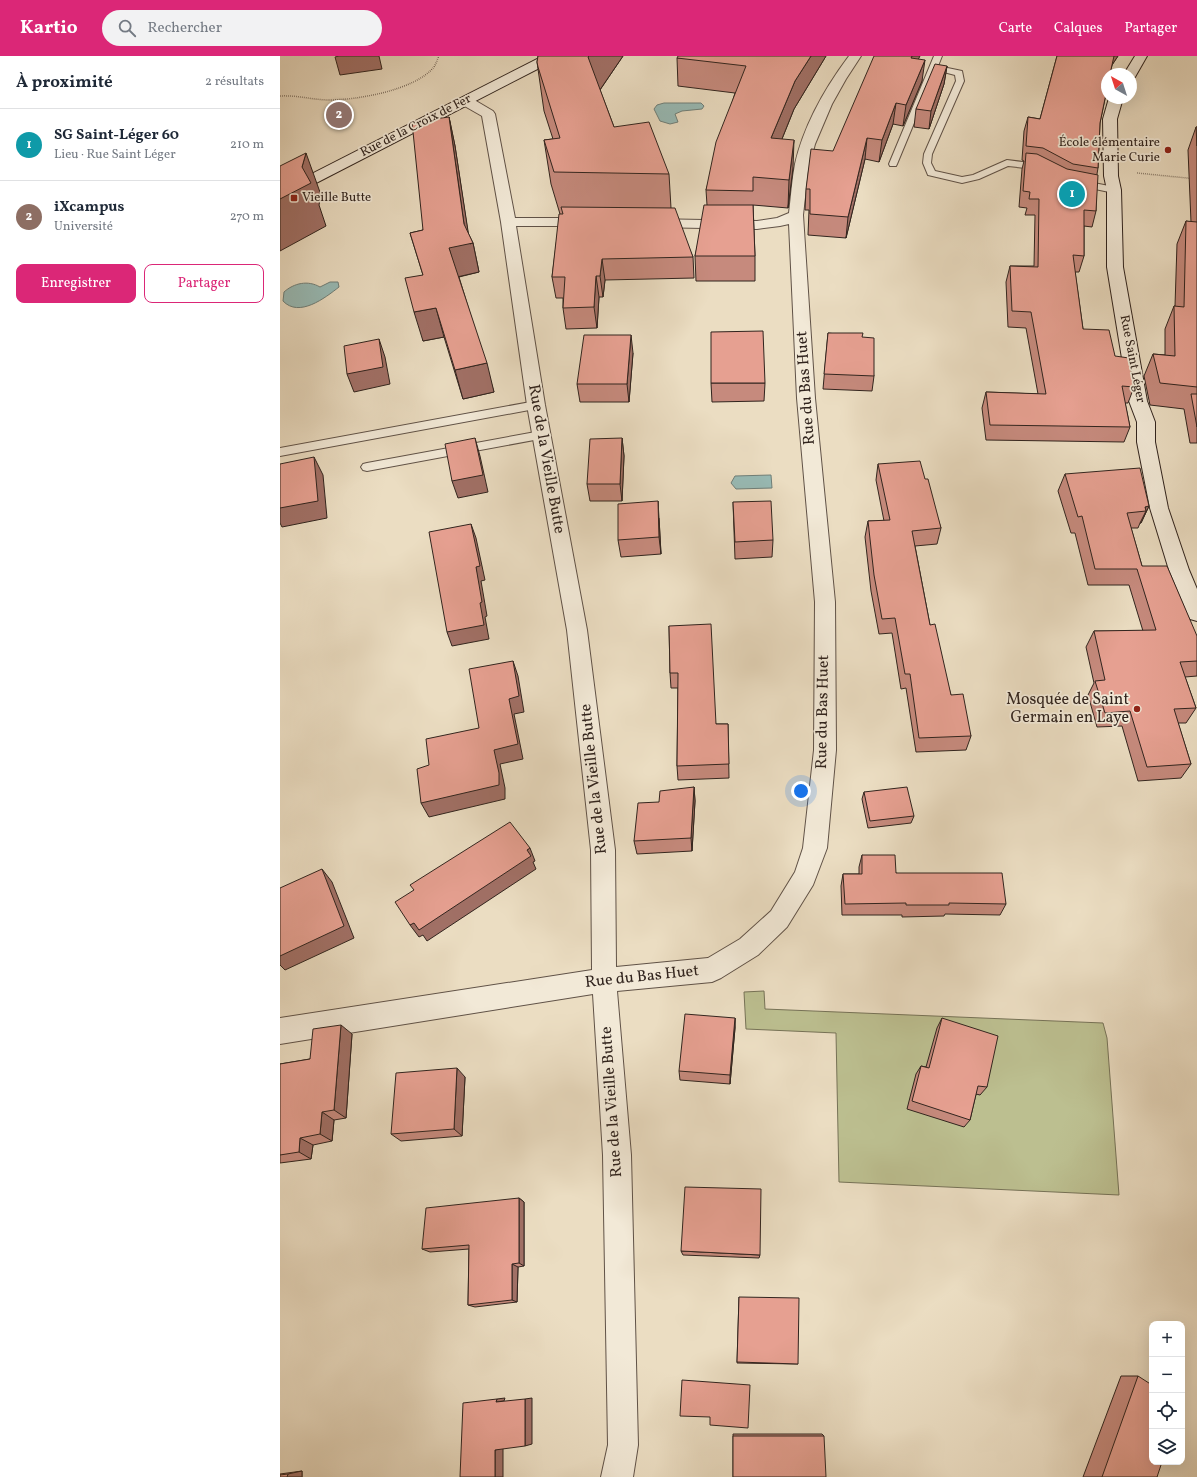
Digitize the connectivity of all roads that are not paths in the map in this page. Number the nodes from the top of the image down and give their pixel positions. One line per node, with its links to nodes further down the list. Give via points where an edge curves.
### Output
1 (553, 56): 7 (street, Rue de la Croix de Fer)
2 (855, 56): 14 (street, Rue du Bas Huet, via 824,106 804,158)
3 (938, 56): 5 (lane)
4 (1141, 56): 6 (street)
5 (933, 67): 9 (lane); 10 (lane, via 959,73 960,81 928,154 930,173 962,180 976,177 1007,162 1036,166)
6 (1134, 68)
7 (466, 101): 13 (street, Rue de la Croix de Fer); 15 (street, Rue de la Vieille Butte, via 488,114)
8 (1114, 104): 12 (street, Rue Saint Léger, via 1110,118)
9 (893, 164)
10 (1047, 171)
11 (1073, 182): 12 (lane)
12 (1113, 183): 22 (street, Rue Saint Léger, via 1115,267 1138,401 1146,422 1146,442 1159,508 1179,570)
13 (280, 196)
14 (796, 215): 17 (street, via 780,222 758,225); 23 (street, Rue du Bas Huet, via 806,398 825,602 825,750 815,848 806,876 779,919 750,947 712,970)
15 (508, 222): 16 (street); 18 (street, Rue de la Vieille Butte)
16 (598, 222)
17 (638, 223)
18 (536, 405): 19 (street, Rue de la Vieille Butte); 20 (lane)
19 (541, 435): 21 (lane); 23 (street, Rue de la Vieille Butte, via 577,630 603,850)
20 (280, 452)
21 (367, 467)
22 (1197, 613)
23 (604, 980): 24 (street, Rue du Bas Huet); 25 (street, Rue de la Vieille Butte, via 617,1155 623,1445)
24 (280, 1031)
25 (617, 1477)

